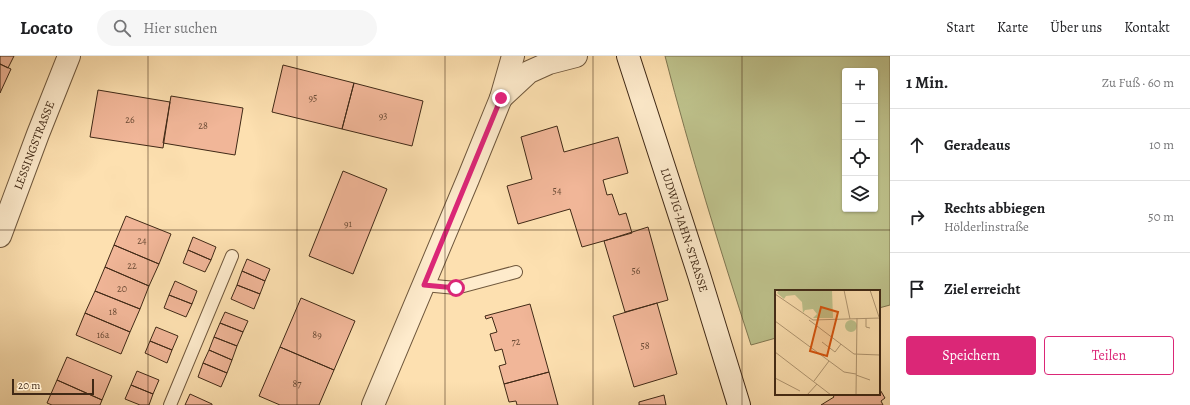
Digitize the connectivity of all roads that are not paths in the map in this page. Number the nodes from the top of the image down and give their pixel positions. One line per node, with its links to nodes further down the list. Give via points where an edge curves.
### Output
1 (69, 56): 6 (street, LESSINGSTRASSE)
2 (513, 56): 5 (street)
3 (576, 56): 5 (street, via 549,63 529,72)
4 (628, 56): 12 (street, LUDWIG-JAHN-STRASSE)
5 (501, 98): 9 (street)
6 (0, 236)
7 (232, 256): 10 (lane)
8 (516, 272): 9 (lane, via 456,288)
9 (424, 285): 11 (street)
10 (170, 405)
11 (373, 405)
12 (739, 405)

